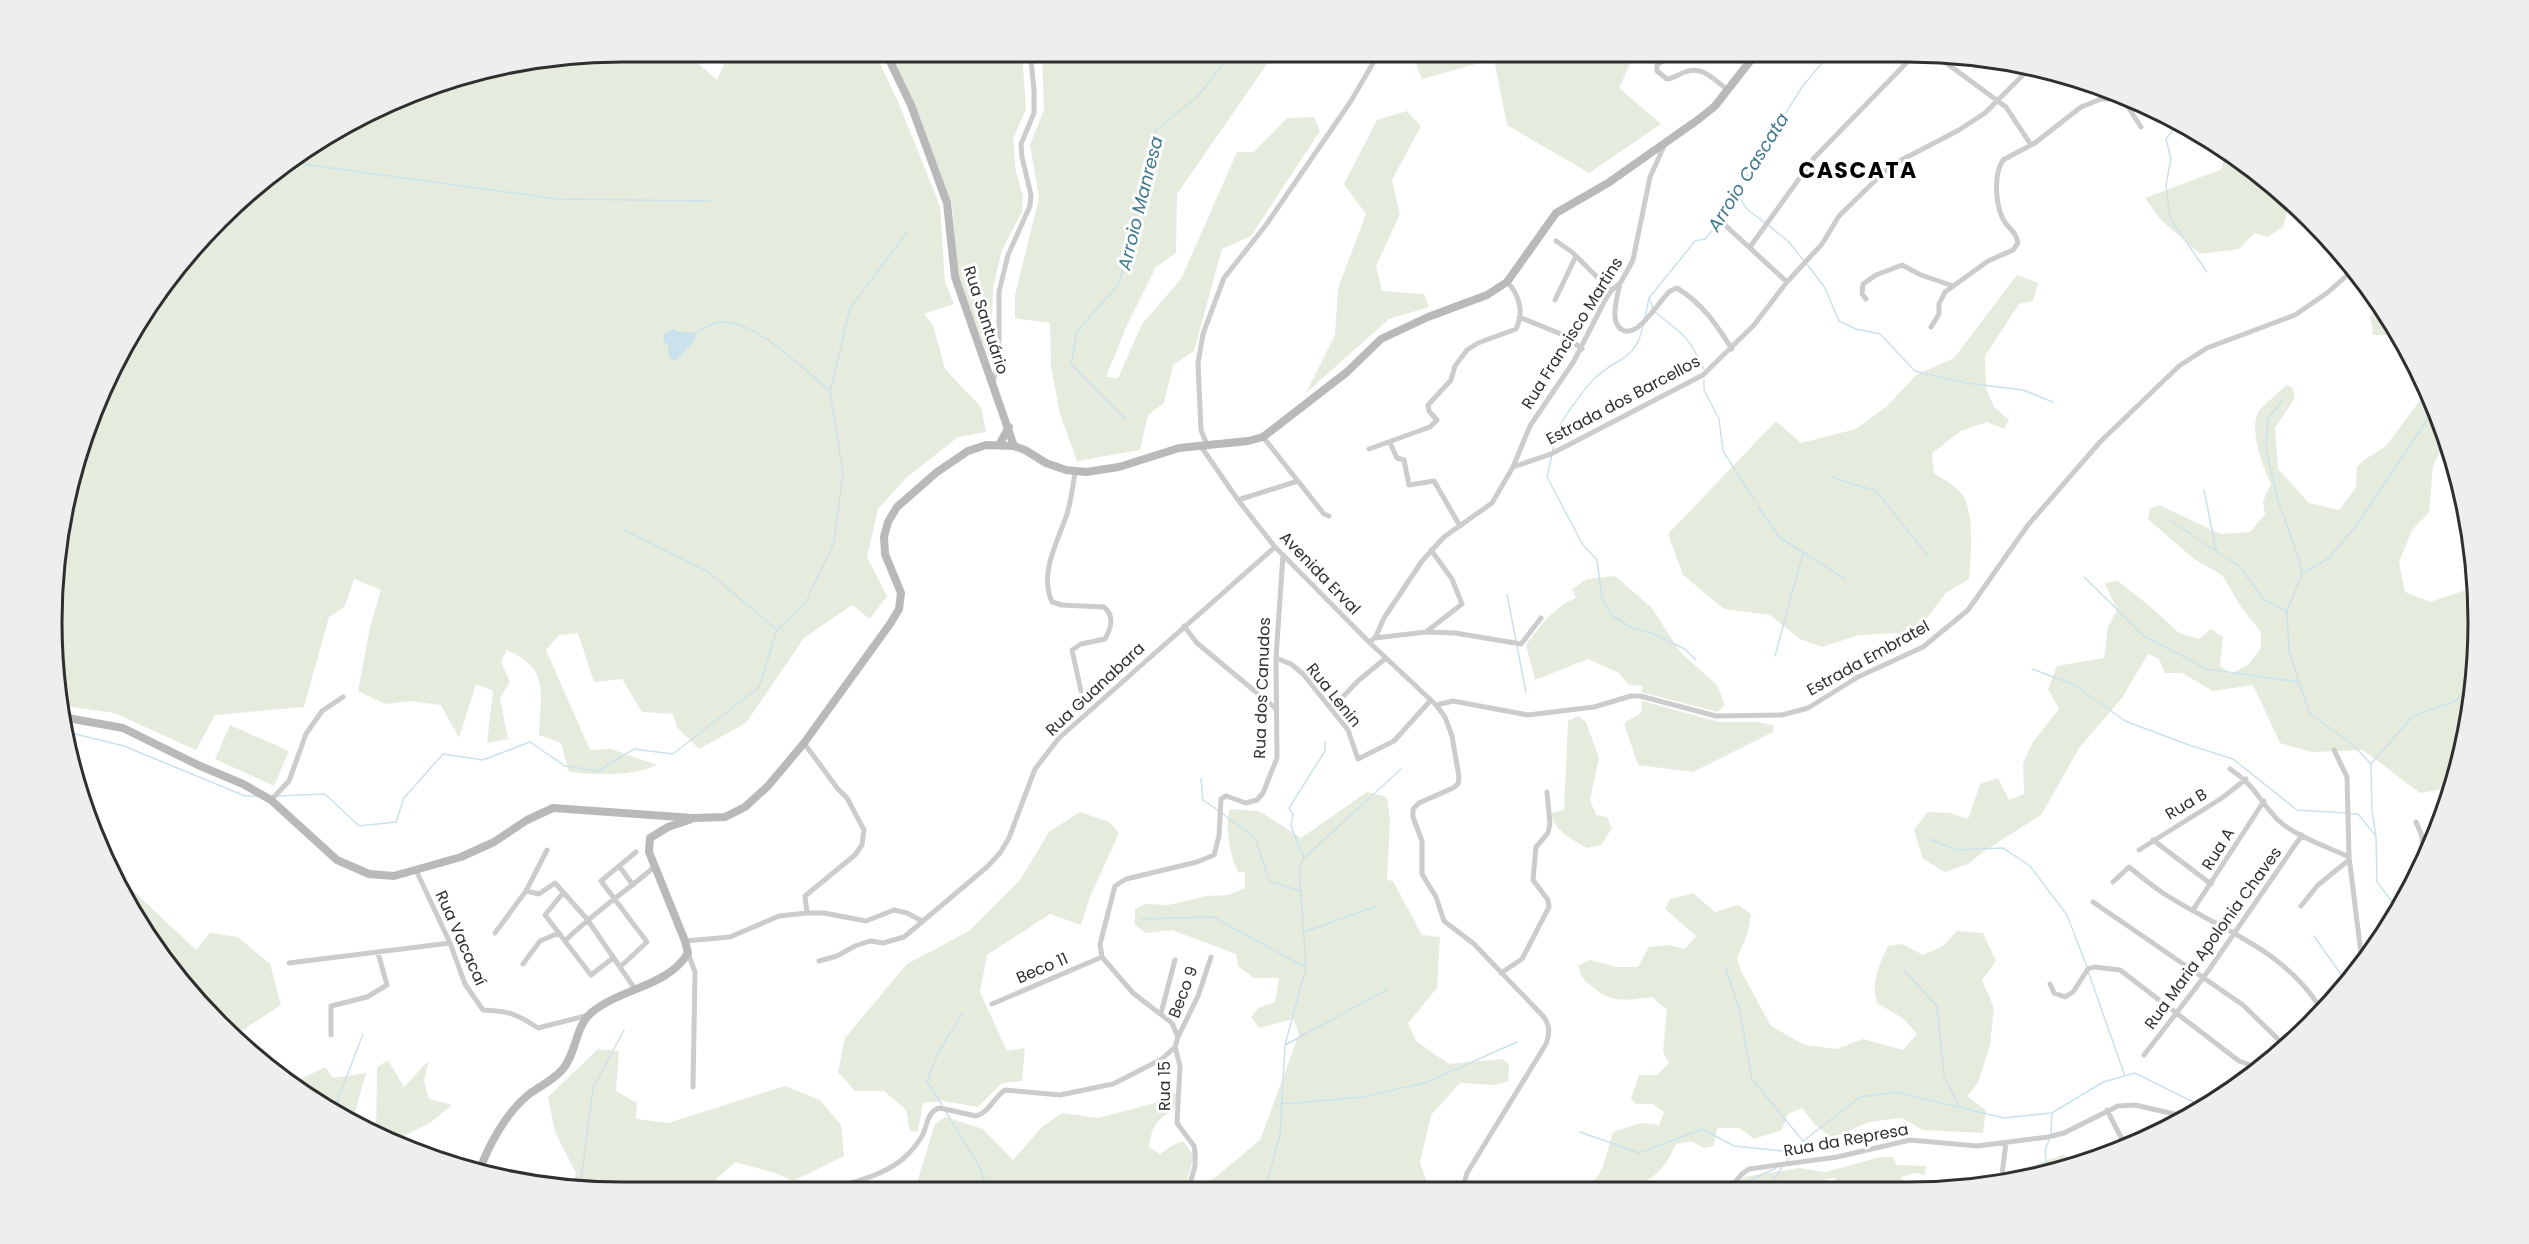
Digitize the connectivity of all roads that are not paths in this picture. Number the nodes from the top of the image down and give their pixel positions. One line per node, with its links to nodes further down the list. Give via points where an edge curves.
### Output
1 (890, 62): 32 (main road, Rua Santuário, via 948,203 955,277)
2 (1031, 62): 32 (street, via 1034,113 1022,144 1030,206 1008,255 999,292 999,351)
3 (1373, 62): 37 (street, via 1266,225 1224,278 1203,334 1198,363)
4 (1661, 62): 9 (street, via 1657,71 1667,79 1696,69)
5 (1750, 62): 9 (main road)
6 (1907, 62): 18 (street, via 1814,158)
7 (1946, 63): 11 (street)
8 (2024, 74): 11 (street, Estrada dos Barcellos)
9 (1728, 90): 14 (main road, via 1699,119)
10 (2107, 99): 15 (street, via 2080,107)
11 (1998, 102): 15 (street, via 2006,107); 23 (street, Estrada dos Barcellos, via 1959,129 1890,166 1839,216 1822,244)
12 (2131, 108): 13 (street)
13 (2141, 127)
14 (1667, 141): 21 (main road, via 1608,183 1556,213); 22 (street, Rua Francisco Martins, via 1650,177 1633,260)
15 (2031, 144): 24 (street, via 2003,160 1998,176 2000,213 2017,234 2018,243 2013,250)
16 (1726, 226): 18 (street)
17 (1556, 241): 19 (street)
18 (1750, 247): 23 (street)
19 (1576, 256): 25 (street); 27 (street)
20 (2347, 275): 59 (street, Estrada Embratel, via 2328,294 2295,315 2207,348 2179,366 2100,442 2028,525 1968,610 1923,647 1863,674 1808,708 1782,715 1716,716 1640,696 1594,707 1528,715 1453,701)
21 (1507, 282): 28 (street, via 1518,299); 34 (main road, via 1487,296 1381,339 1347,372)
22 (1621, 282): 25 (street, Rua Francisco Martins); 31 (street, via 1615,317 1624,330 1638,327 1677,288 1709,313)
23 (1787, 282): 31 (street, Estrada dos Barcellos)
24 (1953, 286): 26 (street, via 1902,265 1863,284); 29 (street, via 1945,292)
25 (1611, 291): 30 (street, Rua Francisco Martins)
26 (1866, 299)
27 (1555, 300)
28 (1519, 317): 30 (street, via 1566,336); 35 (street, via 1512,332 1478,343 1460,357 1451,380 1428,405 1437,420 1435,424)
29 (1931, 327)
30 (1582, 349): 40 (street, Rua Francisco Martins, via 1530,426)
31 (1732, 349): 40 (street, Estrada dos Barcellos, via 1703,375 1551,454)
32 (993, 384): 33 (main road, Rua Santuário)
33 (1009, 427): 36 (main road); 38 (main road, Rua Santuário)
34 (1263, 437): 37 (main road); 42 (street)
35 (1390, 443): 39 (street); 45 (street, via 1396,457 1404,460 1409,486 1434,481)
36 (999, 445): 38 (main road); 63 (main road, via 986,445 956,458 897,507 884,537 885,554 901,593 899,609)
37 (1204, 445): 41 (main road, via 1167,450 1119,467); 43 (street, Avenida Erval)
38 (1014, 446): 41 (main road, via 1046,463)
39 (1369, 449)
40 (1513, 468): 45 (street, via 1492,503)
41 (1076, 472): 56 (street, via 1067,516 1052,551 1049,595 1052,602 1062,605 1104,607 1111,621 1105,639 1072,650)
42 (1298, 481): 43 (street); 44 (street)
43 (1238, 500): 46 (street, Avenida Erval)
44 (1329, 516)
45 (1460, 526): 47 (street)
46 (1275, 547): 48 (street, Avenida Erval); 50 (street, Rua Guanabara)
47 (1431, 550): 51 (street, via 1452,579 1462,604); 52 (street, via 1384,618)
48 (1283, 555): 53 (street, Avenida Erval); 54 (street, Rua dos Canudos)
49 (1541, 618): 51 (street, via 1521,644)
50 (1184, 626): 60 (street, via 1197,643); 93 (street, Rua Guanabara, via 1059,738 1035,769 1000,853)
51 (1426, 632): 52 (street)
52 (1375, 638): 53 (street)
53 (1369, 642): 55 (street, Avenida Erval)
54 (1276, 658): 60 (street, Rua dos Canudos); 61 (street, Rua Lenin, via 1303,674)
55 (1386, 658): 58 (street, Avenida Erval); 61 (street)
56 (1081, 691)
57 (343, 697): 68 (street, via 322,711 306,734 289,780)
58 (1431, 700): 59 (street, Avenida Erval); 61 (street, Rua Lenin, via 1394,741 1358,759 1348,730)
59 (1436, 705): 111 (street, Avenida Erval, via 1452,736 1459,777 1453,788 1413,809 1422,842 1422,874 1444,921 1474,944)
60 (1275, 708): 103 (street, Rua dos Canudos, via 1277,758 1263,793 1246,803 1227,796 1221,799 1214,855 1126,879 1115,886 1100,944)
61 (1331, 709)
62 (70, 718): 68 (main road, via 123,728)
63 (804, 743): 70 (main road, via 745,807 724,817); 91 (street, via 847,798 864,830 855,855 806,896)
64 (2334, 750): 78 (street, via 2347,777)
65 (2230, 769): 66 (street)
66 (2246, 779): 69 (street); 73 (street, Rua B)
67 (1547, 792): 111 (street, via 1550,824 1536,847 1533,880 1549,907 1522,959)
68 (269, 799): 81 (main road, via 338,860 353,868 382,876)
69 (2264, 801): 72 (street, via 2278,820); 83 (street, Rua A)
70 (693, 818): 80 (main road, via 651,838); 81 (main road, via 553,808 461,857)
71 (2416, 822): 74 (street)
72 (2302, 835): 78 (street); 96 (street, Rua Maria Apolonia Chaves)
73 (2153, 840): 76 (street, Rua B); 83 (street)
74 (2422, 842)
75 (547, 850): 85 (street)
76 (2139, 850)
77 (636, 852): 79 (street)
78 (2349, 858): 89 (street); 100 (street)
79 (619, 866): 84 (street); 87 (street, via 601,881)
80 (653, 868): 84 (street); 98 (main road)
81 (416, 870): 99 (street, Rua Vacacaí)
82 (2113, 882): 90 (street, via 2129,867)
83 (2211, 884): 90 (street, Rua A)
84 (633, 885): 87 (street)
85 (526, 891): 86 (street, via 539,894 554,883); 94 (street)
86 (564, 893): 92 (street); 95 (street, via 545,915)
87 (615, 900): 92 (street); 110 (street, via 647,942)
88 (2093, 902): 112 (street)
89 (2301, 906)
90 (2193, 910): 96 (street)
91 (807, 913): 93 (street, via 866,921 894,910); 98 (street, via 779,916 730,937)
92 (587, 920): 97 (street); 105 (street)
93 (922, 921): 106 (street, Rua Guanabara, via 894,941 870,940 837,957)
94 (495, 933)
95 (559, 933): 97 (street); 109 (street, via 540,941)
96 (2235, 934): 112 (street, Rua Maria Apolonia Chaves); 115 (street, via 2274,956)
97 (565, 941): 105 (street, via 591,975)
98 (684, 941): 102 (main road)
99 (450, 943): 101 (street); 119 (street, Rua Vacacaí, via 465,984 483,1010 518,1014 538,1028)
100 (2361, 951)
101 (378, 953): 108 (street); 120 (street, via 387,985 367,997 331,1006)
102 (688, 953): 114 (main road, via 673,972); 126 (street, via 695,972)
103 (1102, 957): 116 (street, Beco 11); 117 (street, via 1133,993)
104 (1211, 957): 121 (street, Beco 9)
105 (613, 958): 110 (street)
106 (819, 960)
107 (1175, 960): 117 (street)
108 (289, 963)
109 (523, 964)
110 (620, 967): 114 (street)
111 (1501, 973): 135 (street, via 1548,1022 1550,1034)
112 (2204, 977): 118 (street, Rua Maria Apolonia Chaves); 122 (street, via 2243,1005)
113 (2050, 984): 118 (street, via 2054,993 2065,997 2073,992 2088,969 2120,970)
114 (635, 989): 119 (main road)
115 (2317, 1003)
116 (992, 1004)
117 (1161, 1013): 121 (street, via 1172,1023)
118 (2177, 1014): 124 (street, Rua Maria Apolonia Chaves); 125 (street, via 2239,1061)
119 (589, 1015): 131 (main road, via 562,1070 520,1104)
120 (331, 1035)
121 (1178, 1037): 123 (street)
122 (2279, 1041)
123 (1175, 1047): 133 (street, via 1162,1059 1113,1084 1060,1095 1005,1090 976,1116 934,1110 909,1154 896,1165); 134 (street, Rua 15, via 1180,1066 1177,1123 1195,1152)
124 (2144, 1055)
125 (2250, 1065)
126 (693, 1087)
127 (2107, 1110): 128 (street, Rua da Represa, via 2135,1105); 129 (street); 130 (street, Rua da Represa, via 2064,1133)
128 (2174, 1114)
129 (2122, 1140)
130 (2006, 1143): 132 (street); 136 (street, Rua da Represa, via 1977,1146 1910,1140 1837,1157 1749,1169)
131 (482, 1164)
132 (2002, 1174)
133 (848, 1182)
134 (1191, 1182)
135 (1464, 1182)
136 (1735, 1182)

